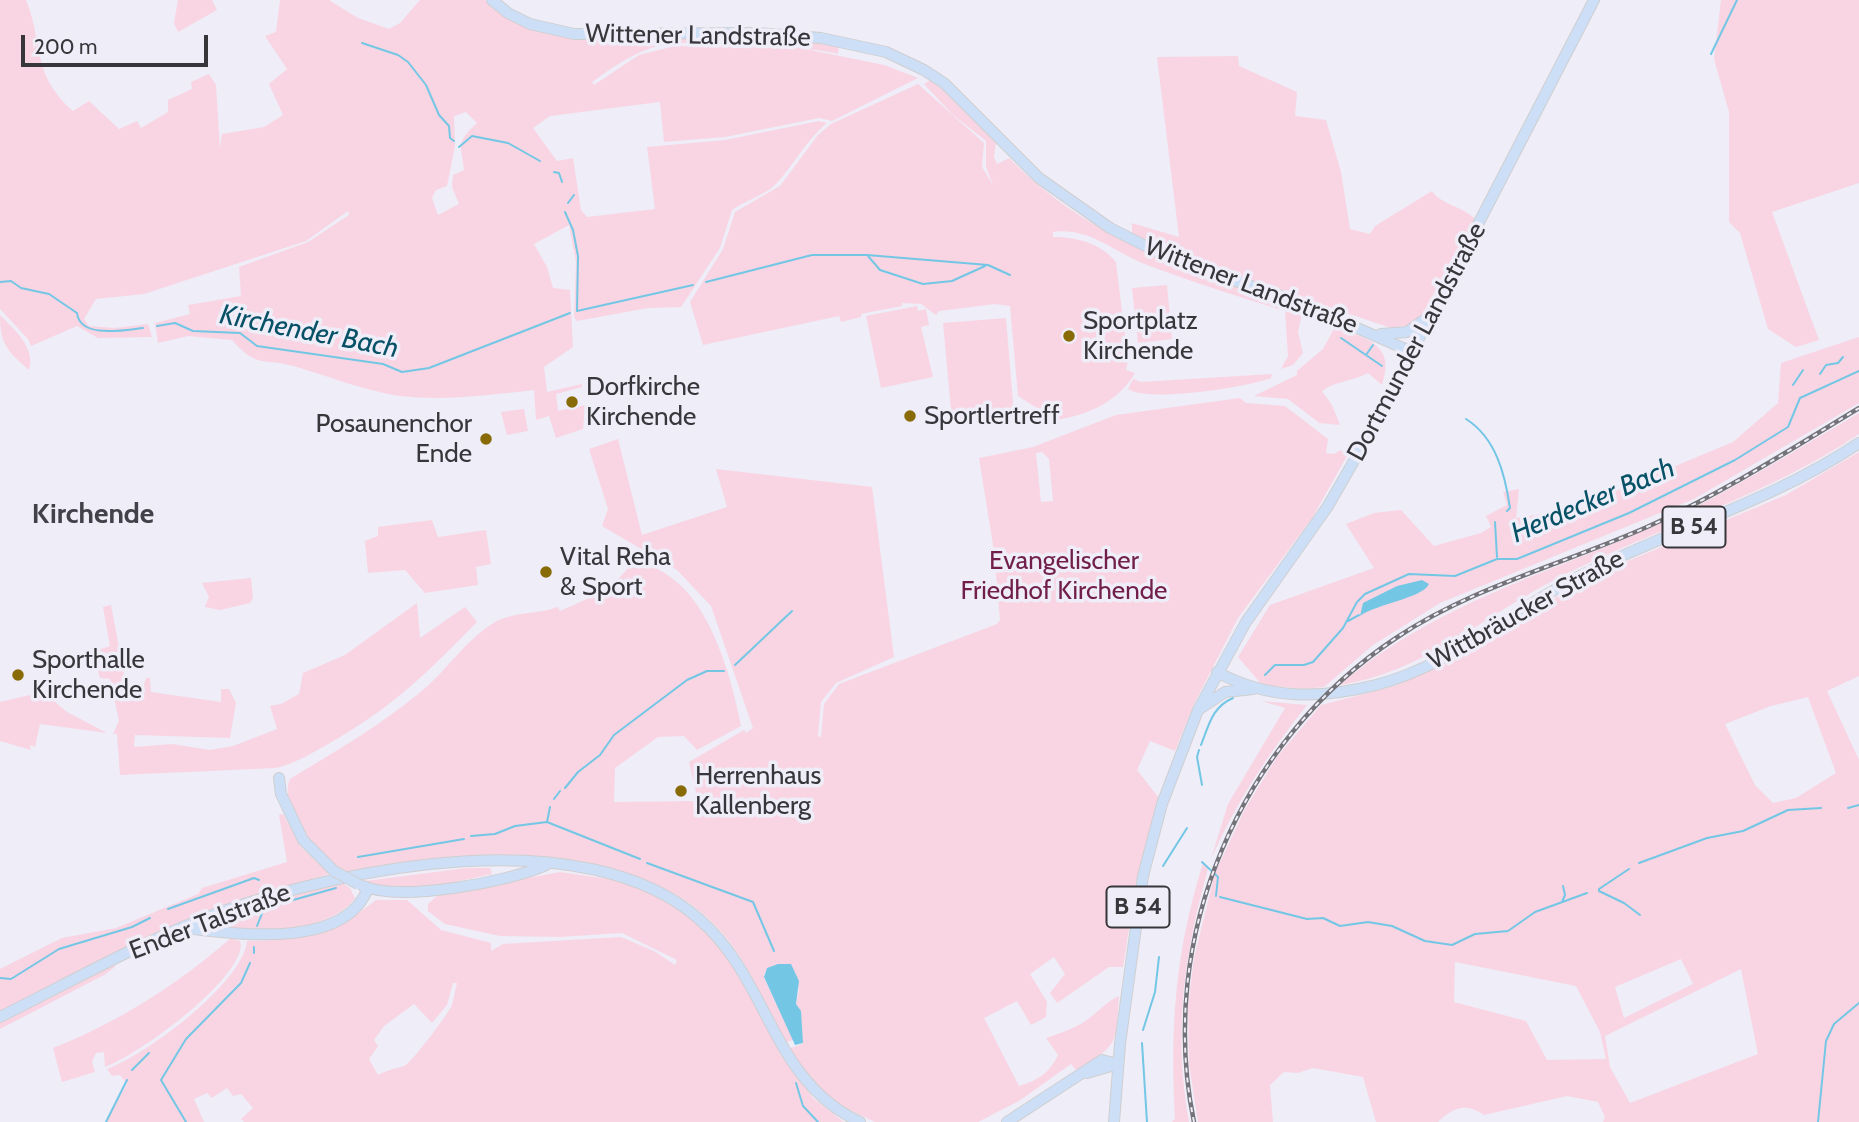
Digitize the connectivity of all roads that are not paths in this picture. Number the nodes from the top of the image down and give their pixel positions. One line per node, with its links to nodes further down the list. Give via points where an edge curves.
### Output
1 (492, 0): 4 (main road, Wittener Landstraße, via 530,24 574,34 757,33 821,38 886,52 944,83 1039,178 1110,228 1178,262 1288,298)
2 (1594, 0): 3 (main road, Dortmunder Landstraße)
3 (1428, 318): 4 (main road, via 1407,332); 5 (main road, Dortmunder Landstraße)
4 (1375, 334): 5 (main road, Wittener Landstraße)
5 (1410, 351): 7 (main road, Dortmunder Landstraße, via 1328,506 1246,622)
6 (1859, 443): 8 (main road, Wittbräucker Straße / B 54, via 1783,488 1573,579 1444,657 1398,679 1312,696)
7 (1217, 672): 8 (main road, Wittbräucker Straße / B 54); 9 (main road, B 54)
8 (1256, 689): 9 (main road, Wittbräucker Straße / B 54, via 1225,692)
9 (1198, 710): 17 (main road, B 54, via 1152,838 1134,932)
10 (283, 778): 12 (main road, bridge, via 279,787 303,840 334,871)
11 (550, 864): 12 (main road, via 431,892 393,893); 13 (main road, Ender Talstraße, via 467,862 378,871 304,886); 18 (main road, Ender Talstraße, via 624,876 675,900 699,918 721,940 756,991 795,1070 820,1097)
12 (363, 886): 15 (main road, via 355,910 333,921 274,936)
13 (214, 915): 14 (main road, Ender Talstraße); 15 (main road)
14 (184, 928): 15 (main road); 16 (main road, Ender Talstraße)
15 (242, 935)
16 (0, 1017)
17 (1118, 1064): 19 (main road, via 1082,1074); 20 (main road, B 54)
18 (860, 1122)
19 (1007, 1122)
20 (1114, 1122)

